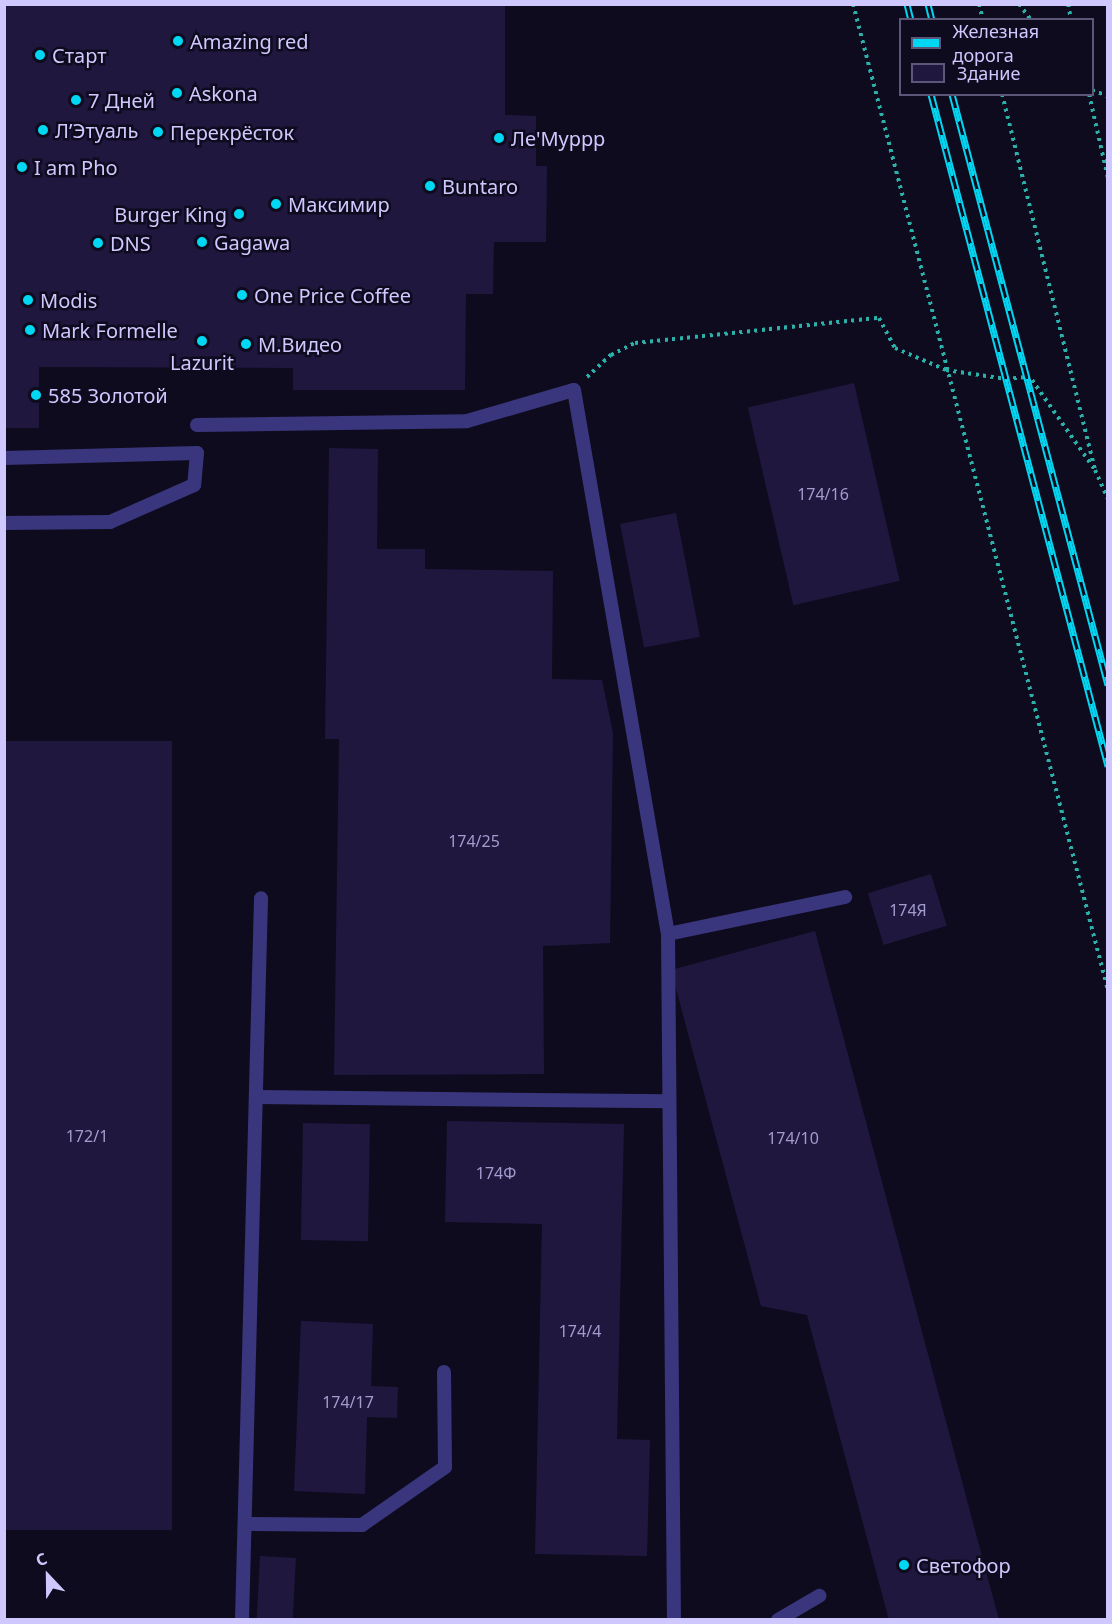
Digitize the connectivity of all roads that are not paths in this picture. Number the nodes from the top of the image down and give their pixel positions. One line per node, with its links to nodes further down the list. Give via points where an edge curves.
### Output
1 (197, 424): 6 (lane, via 466,422 574,390)
2 (4, 458): 3 (lane, via 197,453 194,485 110,522)
3 (4, 523)
4 (845, 897): 6 (lane)
5 (261, 898): 7 (lane)
6 (668, 934): 8 (lane)
7 (257, 1097): 8 (lane); 10 (lane)
8 (668, 1101): 13 (lane)
9 (444, 1372): 10 (lane, via 445,1467 362,1525)
10 (245, 1524): 12 (lane)
11 (819, 1596): 14 (lane)
12 (242, 1620)
13 (674, 1620)
14 (778, 1620)

